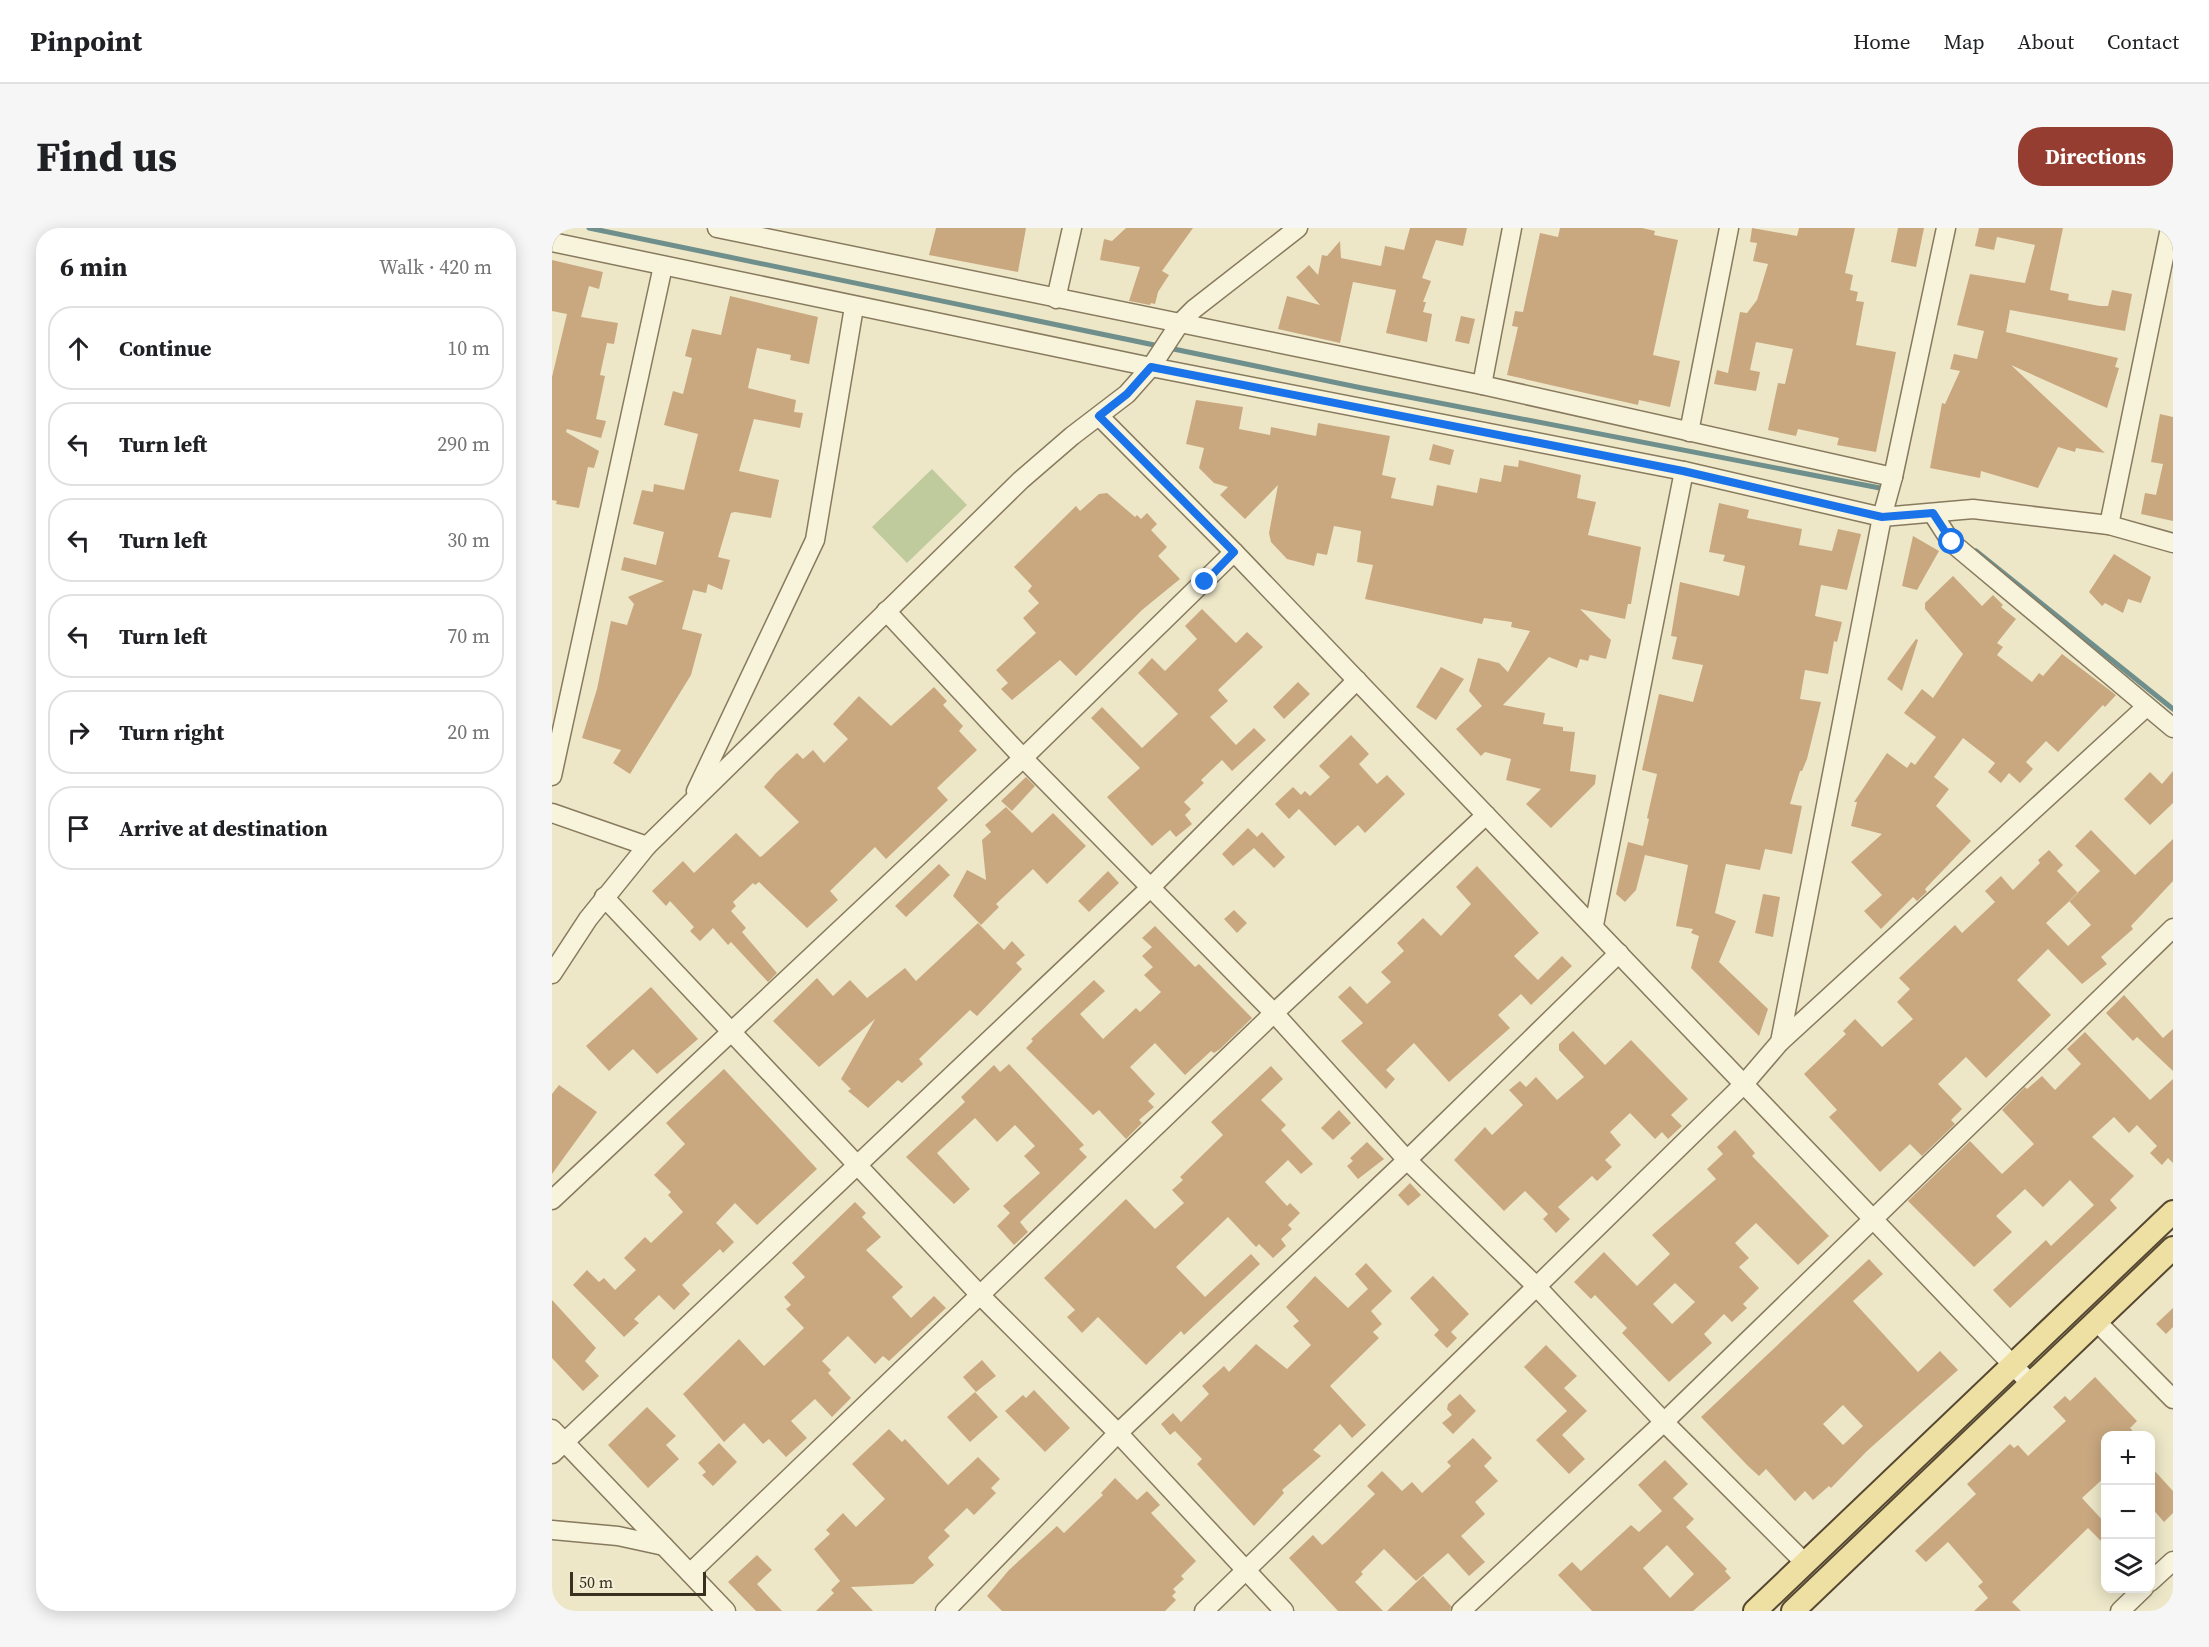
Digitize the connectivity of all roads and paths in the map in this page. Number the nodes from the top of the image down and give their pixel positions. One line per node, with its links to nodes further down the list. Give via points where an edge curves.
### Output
1 (717, 228): 10 (street)
2 (1072, 228): 10 (street)
3 (1298, 228): 12 (street, via 1194,309)
4 (1512, 228): 14 (street)
5 (1729, 228): 16 (street)
6 (1946, 228): 18 (street)
7 (2170, 228): 21 (street)
8 (552, 242): 9 (street)
9 (663, 267): 11 (street); 29 (street)
10 (1056, 299): 12 (street)
11 (854, 307): 13 (street); 30 (street, via 815,540)
12 (1177, 328): 13 (street); 14 (street)
13 (1154, 363): 15 (street, via 1127,394); 17 (street)
14 (1482, 385): 16 (street)
15 (1099, 416): 23 (street); 24 (street, via 1046,457)
16 (1689, 432): 18 (street)
17 (1683, 471): 20 (street); 36 (street)
18 (1893, 477): 20 (street)
19 (1933, 513): 20 (street); 21 (street, via 1974,509); 26 (street, via 1952,542)
20 (1882, 517): 42 (street)
21 (2109, 525): 22 (street)
22 (2173, 543)
23 (1234, 552): 25 (street); 28 (street)
24 (886, 611): 28 (street); 30 (street)
25 (1357, 680): 32 (street); 34 (street)
26 (2146, 707): 27 (street); 42 (street)
27 (2173, 728)
28 (1023, 758): 34 (street); 41 (street)
29 (552, 776)
30 (690, 802): 33 (street)
31 (552, 813): 33 (street)
32 (1486, 814): 36 (street); 40 (street)
33 (647, 846): 35 (street)
34 (1150, 888): 40 (street); 45 (street)
35 (604, 897): 39 (street); 41 (street)
36 (1594, 925): 38 (street)
37 (2173, 928): 48 (street)
38 (1618, 953): 43 (street); 44 (street)
39 (552, 974)
40 (1275, 1013): 44 (street); 51 (street)
41 (731, 1030): 45 (street); 46 (street)
42 (1780, 1042): 43 (street)
43 (1744, 1084): 48 (street); 50 (street)
44 (1407, 1160): 50 (street); 57 (street)
45 (856, 1164): 51 (street); 58 (street)
46 (552, 1200)
47 (2173, 1212): 53 (main road)
48 (1872, 1217): 53 (street); 56 (street)
49 (2173, 1248): 52 (main road)
50 (1536, 1286): 56 (street); 63 (street)
51 (980, 1295): 57 (street); 64 (street)
52 (2096, 1321): 54 (main road); 55 (street)
53 (2012, 1364): 54 (street); 62 (main road)
54 (2031, 1384): 73 (main road)
55 (2173, 1399)
56 (1664, 1422): 62 (street); 71 (street)
57 (1118, 1433): 63 (street); 68 (street)
58 (556, 1442): 60 (street)
59 (552, 1530): 60 (street, via 618,1536)
60 (664, 1546): 64 (street)
61 (2173, 1561): 65 (street)
62 (1804, 1562): 72 (main road)
63 (1247, 1570): 69 (street); 70 (street)
64 (690, 1573): 67 (street)
65 (2155, 1578)
66 (2139, 1593): 74 (street)
67 (726, 1611)
68 (945, 1611)
69 (1204, 1611)
70 (1284, 1611)
71 (1461, 1611)
72 (1755, 1611)
73 (1793, 1611)
74 (2120, 1611)

